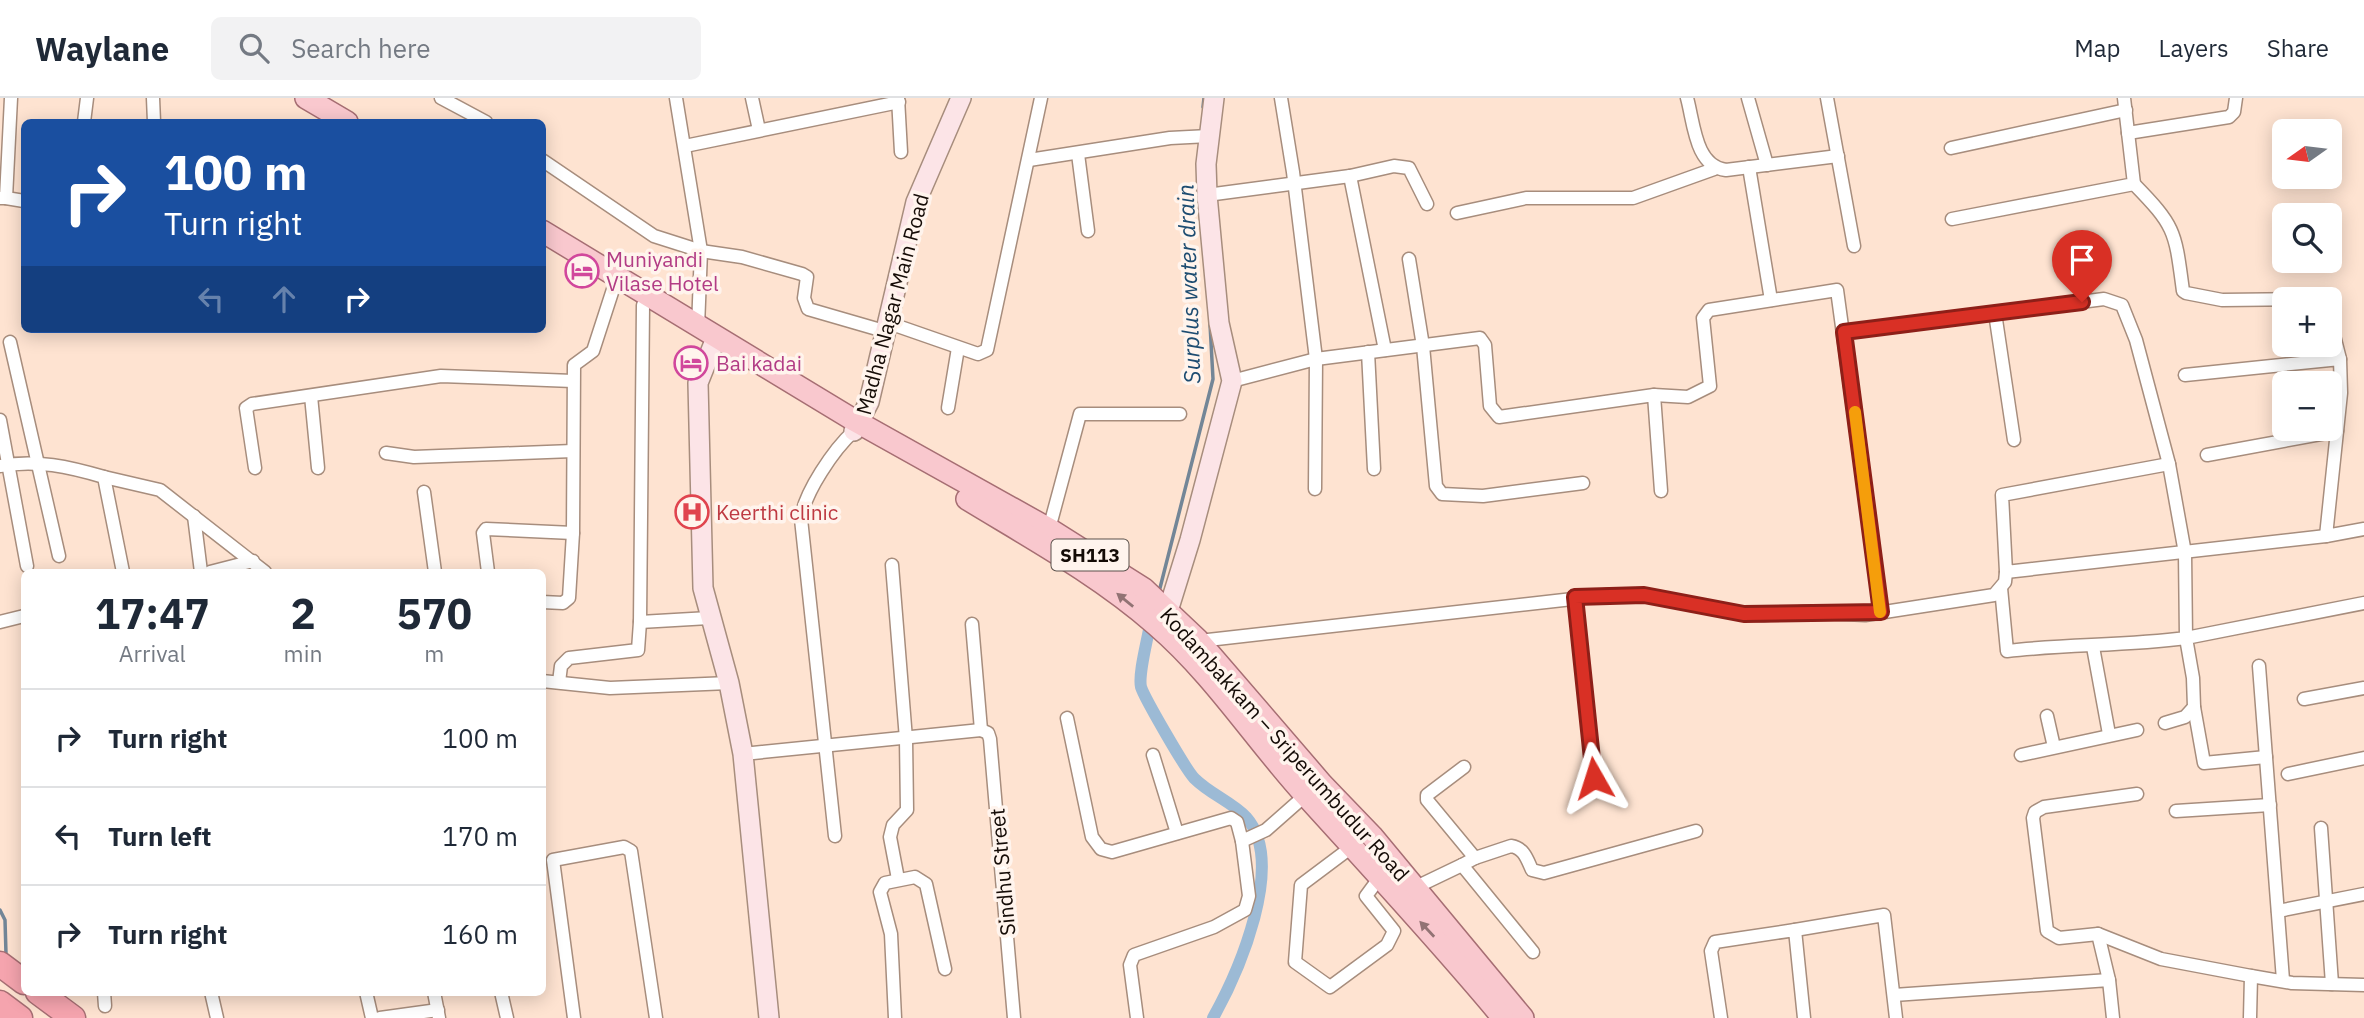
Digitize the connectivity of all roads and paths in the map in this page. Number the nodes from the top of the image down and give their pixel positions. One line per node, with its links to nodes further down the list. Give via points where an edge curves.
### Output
1 (10, 98): 40 (street)
2 (87, 98): 18 (street)
3 (153, 98): 19 (street)
4 (441, 98): 22 (street)
5 (676, 98): 26 (street)
6 (752, 98): 23 (street)
7 (961, 98): 56 (street, Madha Nagar Main Road, via 916,202)
8 (1041, 98): 31 (street)
9 (1214, 98): 25 (street)
10 (1281, 98): 37 (street)
11 (1687, 98): 35 (street, via 1702,153)
12 (1748, 98): 33 (street)
13 (1827, 98): 30 (street)
14 (2236, 98): 24 (street, via 2229,117)
15 (314, 99): 20 (main road); 21 (main road)
16 (898, 100): 23 (street); 28 (street)
17 (2125, 104): 24 (street); 27 (street)
18 (84, 119)
19 (154, 119)
20 (343, 119)
21 (359, 119)
22 (480, 119)
23 (759, 130): 26 (street)
24 (2128, 132): 38 (street)
25 (1203, 136): 29 (street); 39 (street)
26 (685, 146): 49 (street)
27 (1951, 148)
28 (901, 152)
29 (1078, 155): 31 (street); 45 (street)
30 (1838, 156): 33 (street); 48 (street)
31 (1029, 160): 61 (street, via 989,346 978,354)
32 (546, 163): 49 (street, via 641,228)
33 (1767, 164): 34 (street)
34 (1749, 167): 35 (street); 52 (street)
35 (1714, 169): 43 (street, via 1633,198 1526,198)
36 (1350, 176): 37 (street); 42 (street, via 1406,167); 62 (street)
37 (1294, 181): 39 (street); 64 (street)
38 (2134, 184): 44 (street); 53 (street, via 2173,231 2186,293 2236,301)
39 (1207, 195): 69 (street, via 1218,310)
40 (3, 198): 41 (street)
41 (21, 201)
42 (1427, 204)
43 (1457, 213)
44 (1952, 219)
45 (1088, 231)
46 (546, 234): 51 (main road, Kodambakkam – Sriperumbudur Road / SH113)
47 (546, 245): 51 (main road, Kodambakkam – Sriperumbudur Road / SH113)
48 (1854, 246)
49 (701, 251): 56 (street, via 802,274 807,277 804,298 808,309); 58 (street)
50 (1409, 259): 60 (street)
51 (616, 283): 54 (main road, Kodambakkam – Sriperumbudur Road / SH113); 58 (main road, Kodambakkam – Sriperumbudur Road / SH113); 68 (street, via 593,351 574,365)
52 (1771, 300): 57 (street, via 1837,290); 70 (street, via 1704,313 1710,386 1688,397)
53 (2272, 300)
54 (643, 305): 58 (main road, Kodambakkam – Sriperumbudur Road / SH113); 119 (street)
55 (1995, 313): 57 (street); 76 (street); 83 (street, via 2104,299 2122,305 2136,340)
56 (885, 326): 61 (street); 75 (street, Madha Nagar Main Road, via 869,402)
57 (1844, 332): 114 (street)
58 (704, 338): 75 (main road, Kodambakkam – Sriperumbudur Road / SH113); 116 (street, via 698,383 703,588)
59 (10, 342): 82 (street)
60 (1423, 346): 62 (street); 70 (street, via 1484,340 1490,406 1499,417); 89 (street, via 1436,486 1441,494 1483,496)
61 (958, 348): 72 (street)
62 (1385, 350): 63 (street)
63 (1368, 352): 64 (street); 87 (street)
64 (1316, 359): 69 (street); 90 (street)
65 (2340, 359): 66 (street); 67 (street)
66 (2340, 371)
67 (2185, 374)
68 (573, 381): 71 (street, via 441,376); 79 (street)
69 (1232, 381): 117 (street)
70 (1654, 395): 91 (street)
71 (311, 396): 85 (street, via 246,408); 86 (street)
72 (948, 408)
73 (1180, 414): 94 (street, via 1080,414)
74 (0, 420): 84 (street)
75 (857, 427): 94 (main road, Kodambakkam – Sriperumbudur Road / SH113); 117 (main road, Kodambakkam – Sriperumbudur Road / SH113, one-way to 75); 138 (street, via 803,503 801,519)
76 (2014, 440)
77 (2283, 441): 81 (street)
78 (2336, 441): 97 (street)
79 (573, 451): 80 (street, via 414,457); 96 (street)
80 (386, 453)
81 (2207, 455)
82 (37, 463): 84 (street); 88 (street); 99 (street)
83 (2169, 464): 98 (street); 109 (street, via 2002,495)
84 (4, 465): 102 (street)
85 (256, 468)
86 (318, 468)
87 (1374, 469)
88 (104, 477): 93 (street, via 160,490); 103 (street)
89 (1583, 483)
90 (1315, 489)
91 (1661, 491)
92 (424, 492): 107 (street)
93 (194, 516): 100 (street); 104 (street)
94 (1049, 529): 117 (main road, Kodambakkam – Sriperumbudur Road / SH113, via 1144,589)
95 (2364, 529): 97 (street)
96 (573, 534): 108 (street, via 486,529); 112 (street, via 569,598 563,603)
97 (2326, 536): 98 (street)
98 (2185, 553): 109 (street); 121 (street)
99 (59, 556)
100 (253, 561): 105 (street); 106 (street)
101 (892, 565): 137 (street)
102 (27, 566)
103 (122, 569)
104 (201, 569)
105 (222, 569)
106 (262, 569)
107 (435, 569)
108 (488, 569)
109 (2006, 572): 110 (street)
110 (2001, 587): 114 (street, via 1994,595); 123 (street, via 2007,651)
111 (1575, 597): 114 (street, via 1644,595 1744,614); 122 (street); 147 (street)
112 (546, 602)
113 (2364, 603): 121 (street)
114 (1881, 612)
115 (21, 617): 118 (street)
116 (709, 618): 119 (street); 127 (street)
117 (1163, 619): 122 (main road, Kodambakkam – Sriperumbudur Road / SH113); 148 (main road, Kodambakkam – Sriperumbudur Road / SH113, via 1232,704)
118 (0, 622)
119 (640, 622): 126 (street, via 638,650 569,658 561,666)
120 (972, 624): 134 (street, Sindhu Street)
121 (2186, 638): 123 (street); 130 (street)
122 (1199, 641): 148 (main road, Kodambakkam – Sriperumbudur Road / SH113)
123 (2093, 648): 136 (street)
124 (2259, 666): 143 (street)
125 (546, 681): 126 (street)
126 (559, 682): 127 (street, via 610,688)
127 (729, 683): 140 (street)
128 (2364, 688): 129 (street)
129 (2304, 699)
130 (2194, 707): 133 (street, via 2185,717); 143 (street, via 2204,763)
131 (2046, 716): 139 (street)
132 (1067, 718): 154 (street, via 1096,846 1112,852)
133 (2165, 723)
134 (981, 730): 137 (street); 197 (street, Sindhu Street, via 990,739)
135 (2137, 730): 136 (street)
136 (2109, 734): 139 (street)
137 (906, 739): 138 (street); 161 (street, via 907,810 893,825 890,837)
138 (826, 746): 140 (street); 155 (street)
139 (2054, 747): 142 (street)
140 (743, 754): 195 (street)
141 (1153, 755): 154 (street)
142 (2021, 755)
143 (2266, 757): 150 (street)
144 (2364, 758): 146 (street)
145 (1464, 767): 158 (street, via 1426,798)
146 (2288, 774)
147 (1594, 778)
148 (1313, 790): 156 (street, via 1266,830); 157 (main road, Kodambakkam – Sriperumbudur Road / SH113); 162 (main road, Kodambakkam – Sriperumbudur Road / SH113, via 1372,836)
149 (2137, 794): 167 (street, via 2038,808 2033,818 2047,931 2059,938)
150 (2270, 805): 151 (street); 165 (street)
151 (2176, 811)
152 (2320, 828): 164 (street)
153 (1696, 831): 158 (street, via 1544,873 1532,870 1517,847)
154 (1177, 833): 156 (street, via 1231,818)
155 (835, 836)
156 (1245, 839): 198 (street, via 1249,896 1245,909 1214,927 1134,955 1130,965)
157 (1353, 846): 160 (main road, Kodambakkam – Sriperumbudur Road / SH113); 160 (street, via 1301,885 1295,962 1330,987 1392,937 1389,922 1366,896)
158 (1475, 858): 159 (street)
159 (1462, 865): 162 (street); 168 (street)
160 (1380, 877): 162 (main road, Kodambakkam – Sriperumbudur Road / SH113)
161 (898, 878): 170 (street, via 915,877 926,884); 196 (street, via 885,883 880,892 891,934)
162 (1405, 892): 199 (main road, Kodambakkam – Sriperumbudur Road / SH113, one-way to 162); 200 (main road, Kodambakkam – Sriperumbudur Road / SH113)
163 (2364, 894): 164 (street)
164 (2326, 902): 165 (street); 175 (street)
165 (2278, 911): 174 (street)
166 (1795, 930): 177 (street, via 1884,915); 201 (street, via 1715,942 1711,951); 202 (street)
167 (2098, 934): 171 (street, via 2161,959); 173 (street)
168 (1533, 952)
169 (0, 964): 172 (highway)
170 (944, 969)
171 (2251, 975): 174 (street); 205 (street)
172 (21, 980)
173 (2109, 980): 177 (street); 204 (street)
174 (2283, 980): 175 (street)
175 (2332, 984): 176 (street)
176 (2364, 985)
177 (1894, 995): 203 (street)
178 (43, 996): 188 (highway)
179 (104, 996): 185 (street)
180 (212, 996): 189 (street)
181 (367, 996): 190 (street)
182 (436, 996): 186 (street)
183 (503, 996): 192 (street)
184 (0, 1003): 187 (highway)
185 (105, 1006)
186 (439, 1014): 191 (street)
187 (20, 1018)
188 (73, 1018)
189 (217, 1018)
190 (372, 1018)
191 (380, 1018)
192 (508, 1018)
193 (574, 1018): 194 (street, via 553,860 624,847 631,851)
194 (656, 1018)
195 (769, 1018)
196 (895, 1018)
197 (1014, 1018)
198 (1137, 1018)
199 (1503, 1018)
200 (1523, 1018)
201 (1721, 1018)
202 (1804, 1018)
203 (1896, 1018)
204 (2113, 1018)
205 (2250, 1018)

